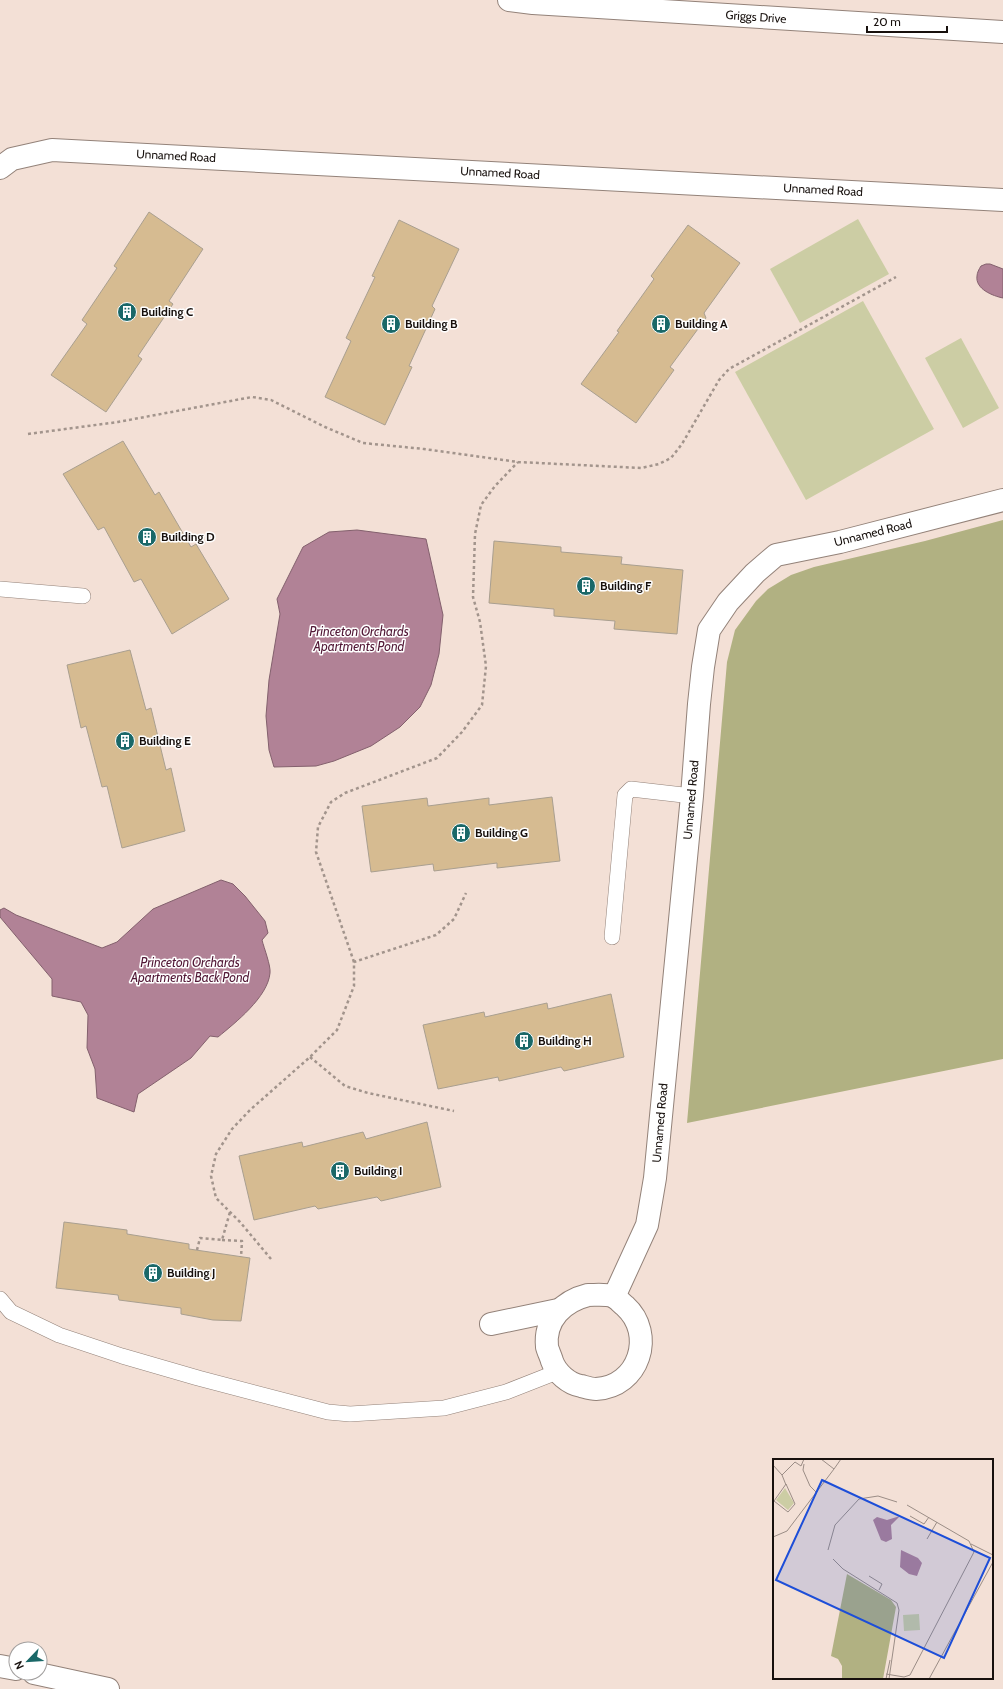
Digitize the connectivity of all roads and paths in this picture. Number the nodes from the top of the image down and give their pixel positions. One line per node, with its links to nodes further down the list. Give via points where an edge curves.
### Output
1 (509, 0): 2 (street, Griggs Drive)
2 (1003, 32)
3 (0, 168): 4 (street, Unnamed Road, via 12,159 52,150)
4 (1003, 200)
5 (896, 277): 7 (path, via 729,369 719,380 682,444 671,458 659,464 641,468)
6 (28, 434): 7 (path, via 118,422 252,397 271,400 325,427 363,442)
7 (518, 462): 14 (path, via 481,505 475,534 473,597 480,622 486,666 482,705 462,732 437,758 345,792 331,802 318,827 316,852)
8 (1003, 500): 11 (street, Unnamed Road, via 840,542 776,555 755,573 728,602 709,630 703,666)
9 (0, 589): 10 (lane)
10 (83, 596)
11 (692, 796): 13 (lane, via 631,789 624,795); 22 (street, Unnamed Road, via 655,1178 647,1225)
12 (466, 893): 14 (path, via 454,919 436,934)
13 (612, 937)
14 (354, 962): 15 (path, via 354,986 337,1030)
15 (310, 1057): 16 (path, via 344,1086 368,1094); 17 (path, via 250,1110 232,1129 216,1154 211,1176 216,1198)
16 (454, 1111)
17 (230, 1212): 18 (path); 21 (path)
18 (222, 1240): 19 (path, via 200,1238); 20 (path, via 242,1241)
19 (197, 1250)
20 (240, 1256)
21 (271, 1259)
22 (614, 1297): 24 (street, via 588,1295 574,1298); 26 (street, via 629,1309 637,1321 641,1350 633,1368 623,1379 595,1389 576,1385)
23 (0, 1299): 26 (lane, via 11,1312 59,1335 198,1378 328,1412 350,1414 444,1408 506,1392)
24 (558, 1310): 25 (street); 26 (street, via 549,1328 547,1347)
25 (491, 1324)
26 (557, 1372)
27 (48, 1676): 28 (street)
28 (108, 1689)

